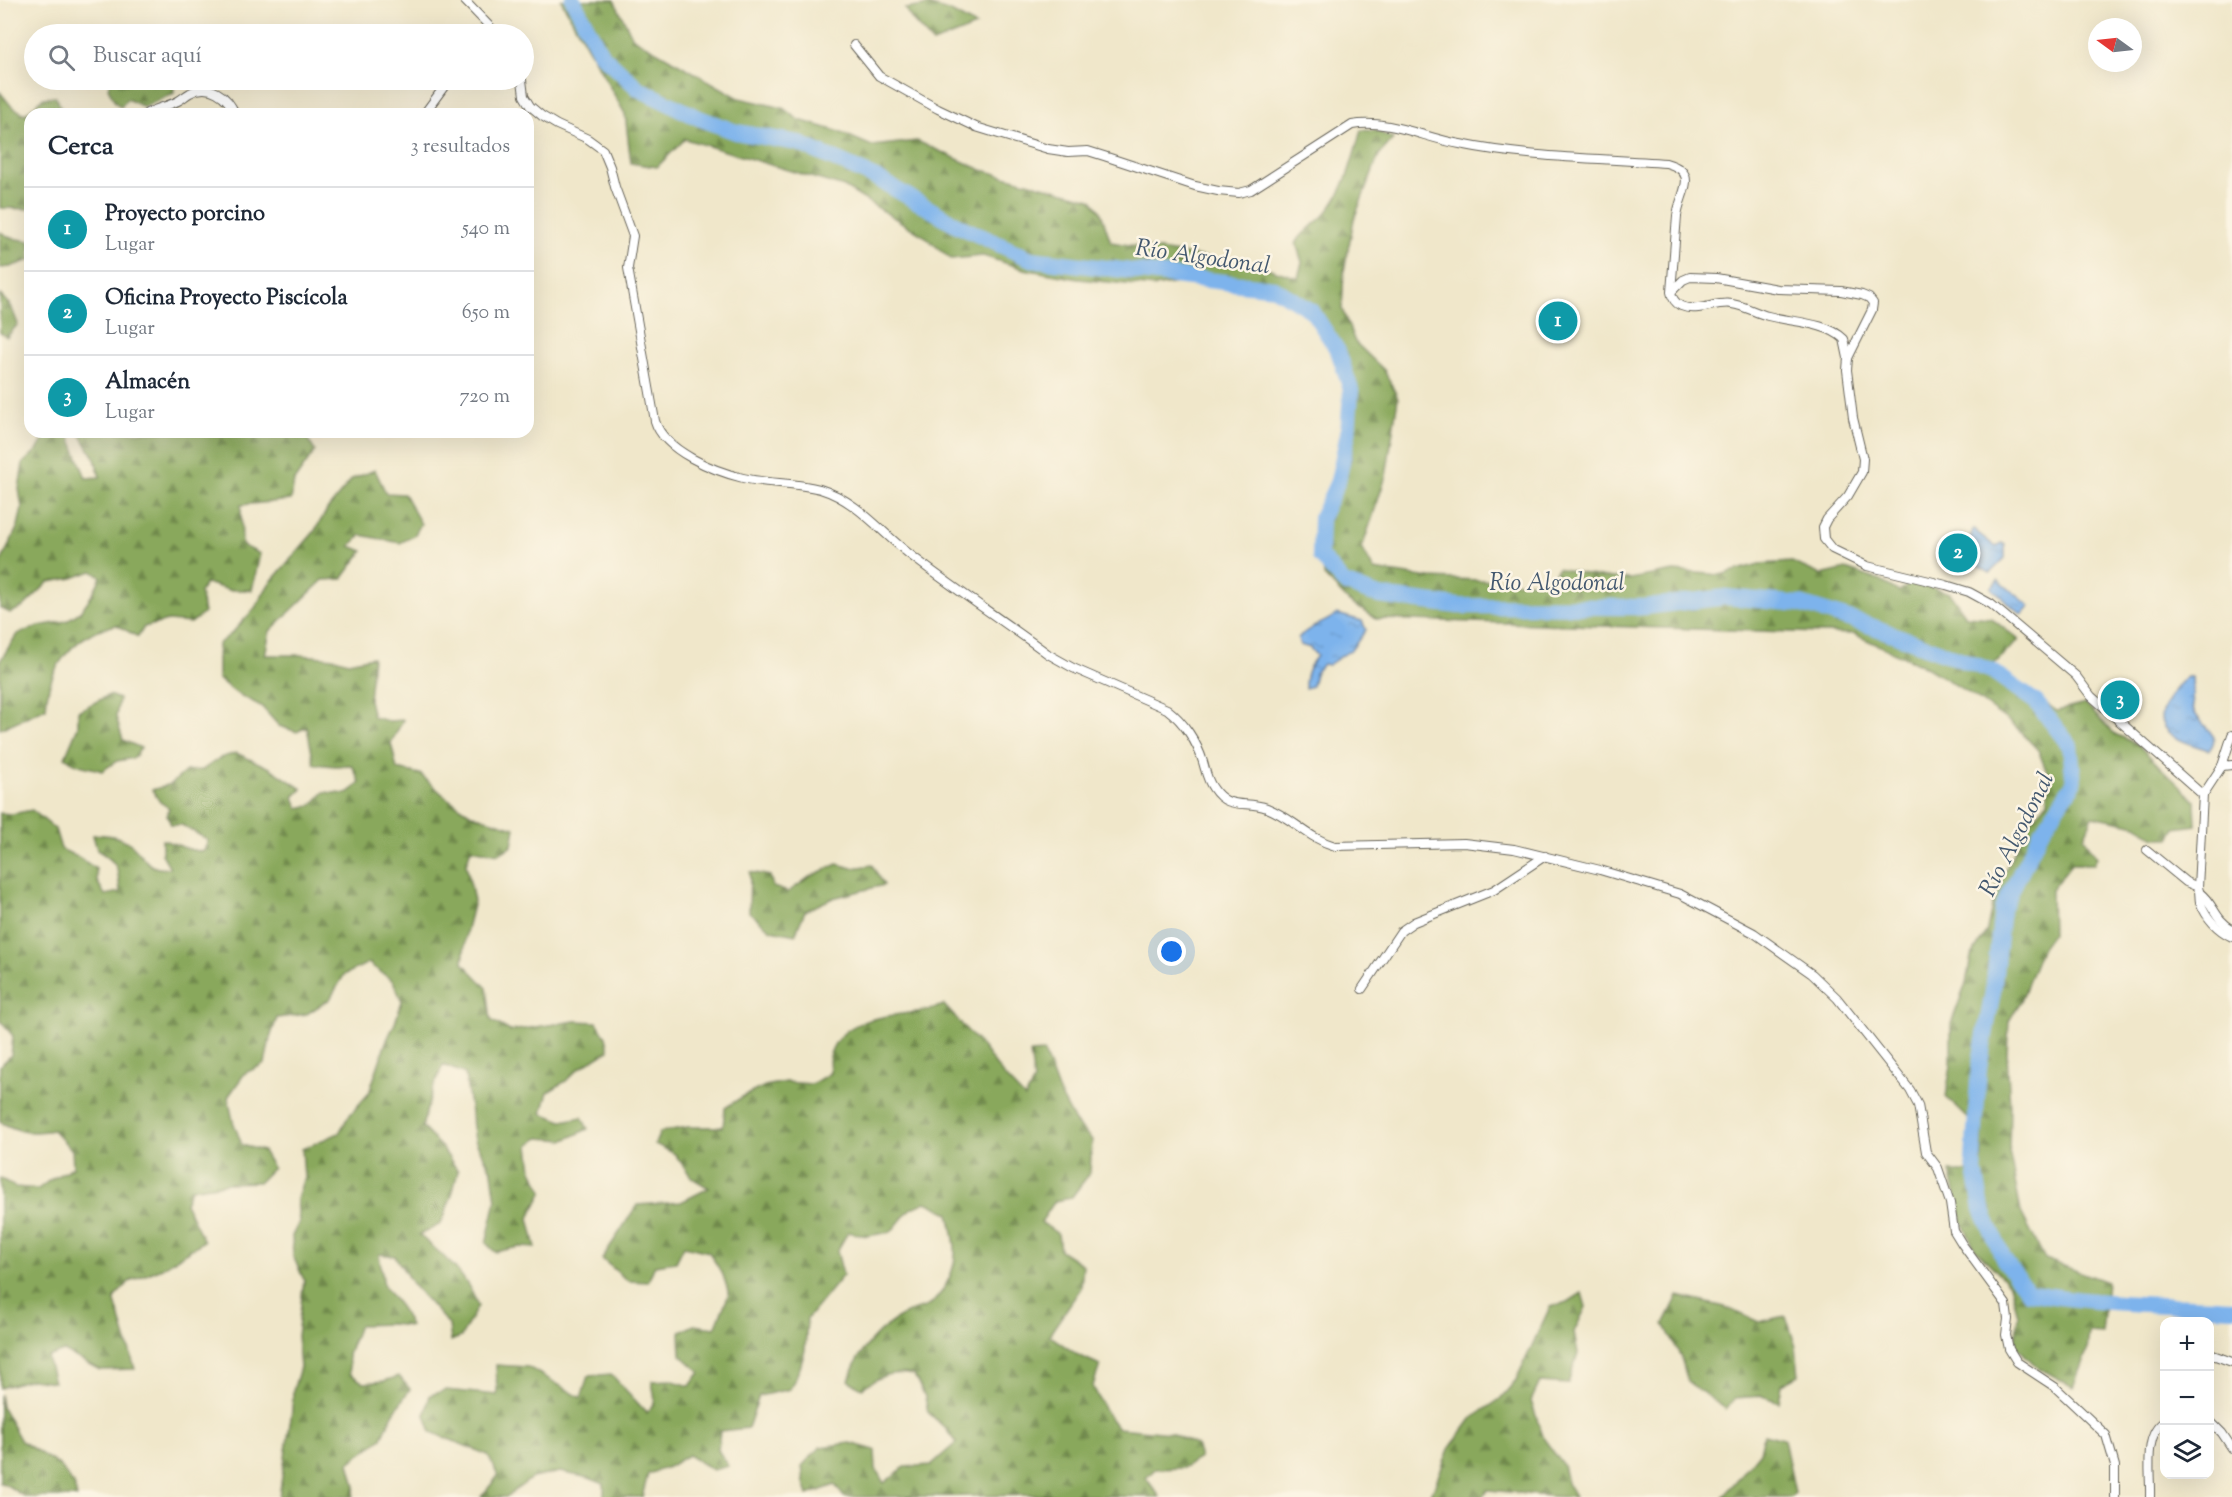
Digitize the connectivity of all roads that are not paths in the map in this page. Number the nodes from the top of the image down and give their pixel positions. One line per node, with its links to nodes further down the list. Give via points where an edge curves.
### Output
1 (464, 0): 2 (street)
2 (487, 24)
3 (854, 45): 13 (street, via 879,76 975,127 1048,149 1088,151 1218,191 1251,190 1352,125 1362,123 1460,144 1534,154 1666,163 1678,167 1687,182 1678,205)
4 (203, 90): 8 (street)
5 (212, 90): 9 (street)
6 (442, 90): 10 (street)
7 (523, 90): 11 (street)
8 (160, 108)
9 (232, 108)
10 (428, 108)
11 (532, 108)
12 (534, 110): 20 (street, via 603,150 633,236 628,268 655,421 658,432 675,446 699,463 744,478 820,489 846,500 907,552 1048,654 1178,717 1203,760 1214,791 1226,801 1264,807 1318,841 1335,846 1464,843)
13 (1671, 292): 14 (street, via 1680,306 1732,304 1834,332 1844,339); 14 (street, via 1690,277 1862,295 1873,303 1872,310)
14 (1848, 358): 18 (street, via 1849,396 1863,459 1862,472 1823,527 1824,539 1832,549 1867,566 1958,588 1991,604 2076,676 2091,696)
15 (2232, 735): 17 (street)
16 (2232, 765): 17 (street)
17 (2222, 766): 18 (street)
18 (2203, 795): 21 (street)
19 (2148, 850): 21 (street)
20 (1545, 856): 24 (street, via 1494,890 1401,931); 30 (street, via 1680,894 1754,933 1812,974 1838,998 1918,1105 1926,1152 1938,1168 1950,1203 1954,1231 2006,1304 2008,1348 2018,1362 2055,1387 2106,1435 2115,1466)
21 (2199, 890): 22 (street, via 2221,922); 23 (street, via 2199,899 2217,929)
22 (2232, 929)
23 (2232, 937)
24 (1362, 989)
25 (2214, 1355): 26 (street)
26 (2232, 1362)
27 (2161, 1425): 31 (street, via 2153,1434)
28 (2214, 1425): 29 (street)
29 (2232, 1448)
30 (2115, 1497)
31 (2150, 1497)

